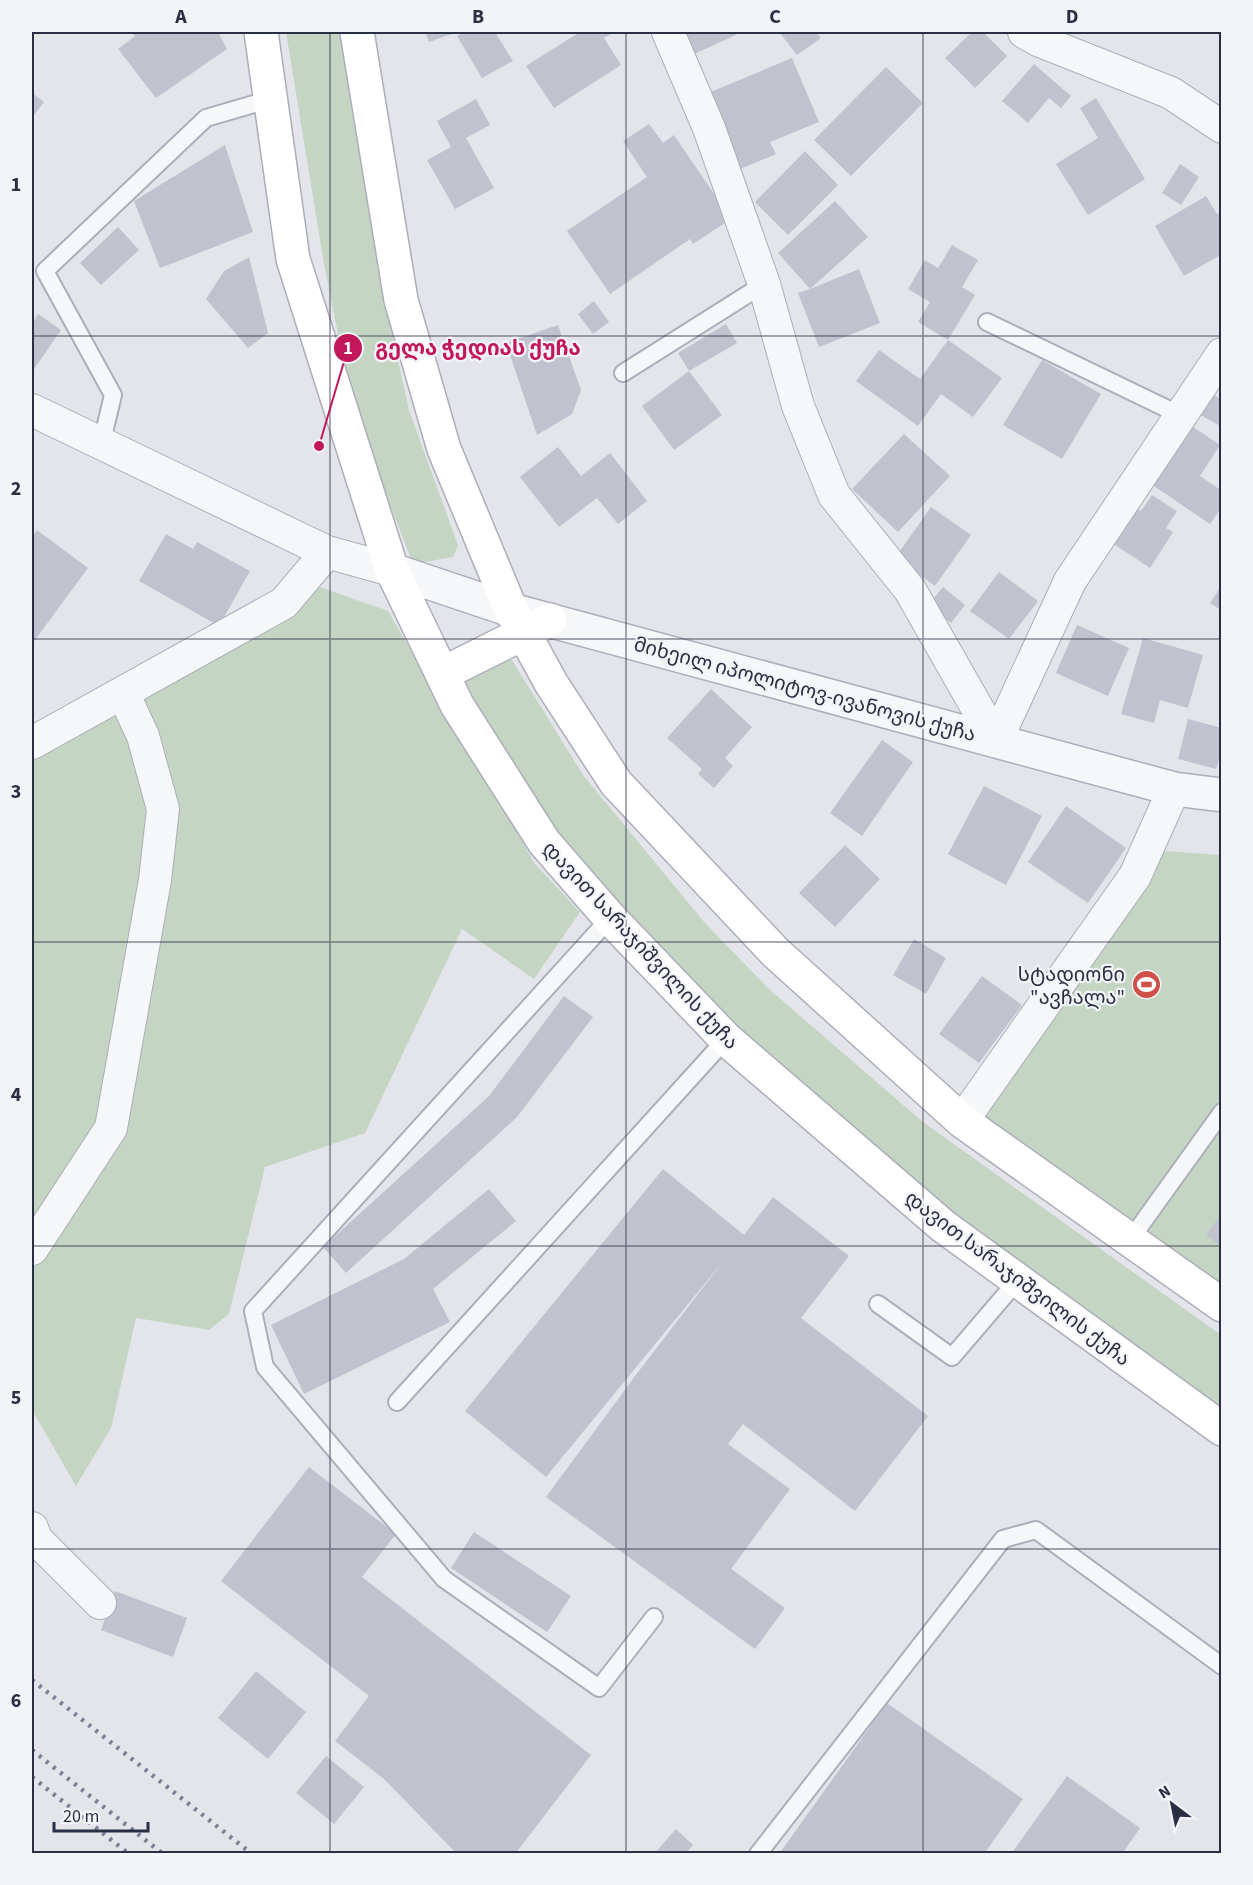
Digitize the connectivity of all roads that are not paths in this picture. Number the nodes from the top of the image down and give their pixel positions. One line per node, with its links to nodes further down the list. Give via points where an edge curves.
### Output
1 (261, 32): 5 (main road, დავით სარაჯიშვილის ქუჩა)
2 (357, 32): 16 (main road, via 401,300 444,449)
3 (668, 32): 7 (street, via 709,128)
4 (1024, 32): 6 (street, via 1171,93)
5 (271, 99): 13 (lane, via 206,118 45,271 112,395); 15 (main road, დავით სარაჯიშვილის ქუჩა, via 292,259)
6 (1221, 127)
7 (764, 284): 10 (lane); 19 (street, via 798,406 834,495 910,590)
8 (987, 322): 12 (lane)
9 (1221, 354): 12 (street)
10 (623, 373)
11 (32, 410): 13 (street)
12 (1180, 415): 19 (street, via 1070,581)
13 (101, 445): 14 (street)
14 (327, 552): 15 (street); 18 (street, via 284,603)
15 (392, 570): 16 (street, მიხეილ იპოლიტოვ-ივანოვის ქუჩა); 17 (main road, დავით სარაჯიშვილის ქუჩა)
16 (529, 621): 17 (main road); 19 (street, მიხეილ იპოლიტოვ-ივანოვის ქუჩა); 26 (main road, via 551,682 616,783 775,952)
17 (442, 674): 23 (main road, დავით სარაჯიშვილის ქუჩა, via 457,705 544,842)
18 (123, 693): 20 (street); 28 (street, via 143,736 163,809 155,880 111,1128)
19 (996, 741): 21 (street, მიხეილ იპოლიტოვ-ივანოვის ქუჩა)
20 (32, 743)
21 (1174, 789): 22 (street, მიხეილ იპოლიტოვ-ივანოვის ქუჩა); 26 (street, via 1135,876)
22 (1221, 795)
23 (610, 918): 24 (main road, დავით სარაჯიშვილის ქუჩა); 36 (lane, via 253,1311 264,1366 444,1579 599,1688)
24 (726, 1039): 29 (main road, დავით სარაჯიშვილის ქუჩა, via 943,1226); 32 (lane)
25 (1221, 1112): 27 (lane)
26 (962, 1121): 27 (main road)
27 (1131, 1240): 31 (main road)
28 (32, 1249)
29 (1017, 1281): 30 (lane, via 952,1356); 33 (main road, დავით სარაჯიშვილის ქუჩა)
30 (878, 1304)
31 (1221, 1305)
32 (397, 1402)
33 (1221, 1429)
34 (32, 1528): 35 (street, via 36,1539)
35 (100, 1603)
36 (654, 1617)
37 (1221, 1666): 38 (lane, via 1036,1530 1003,1539)
38 (758, 1854)

